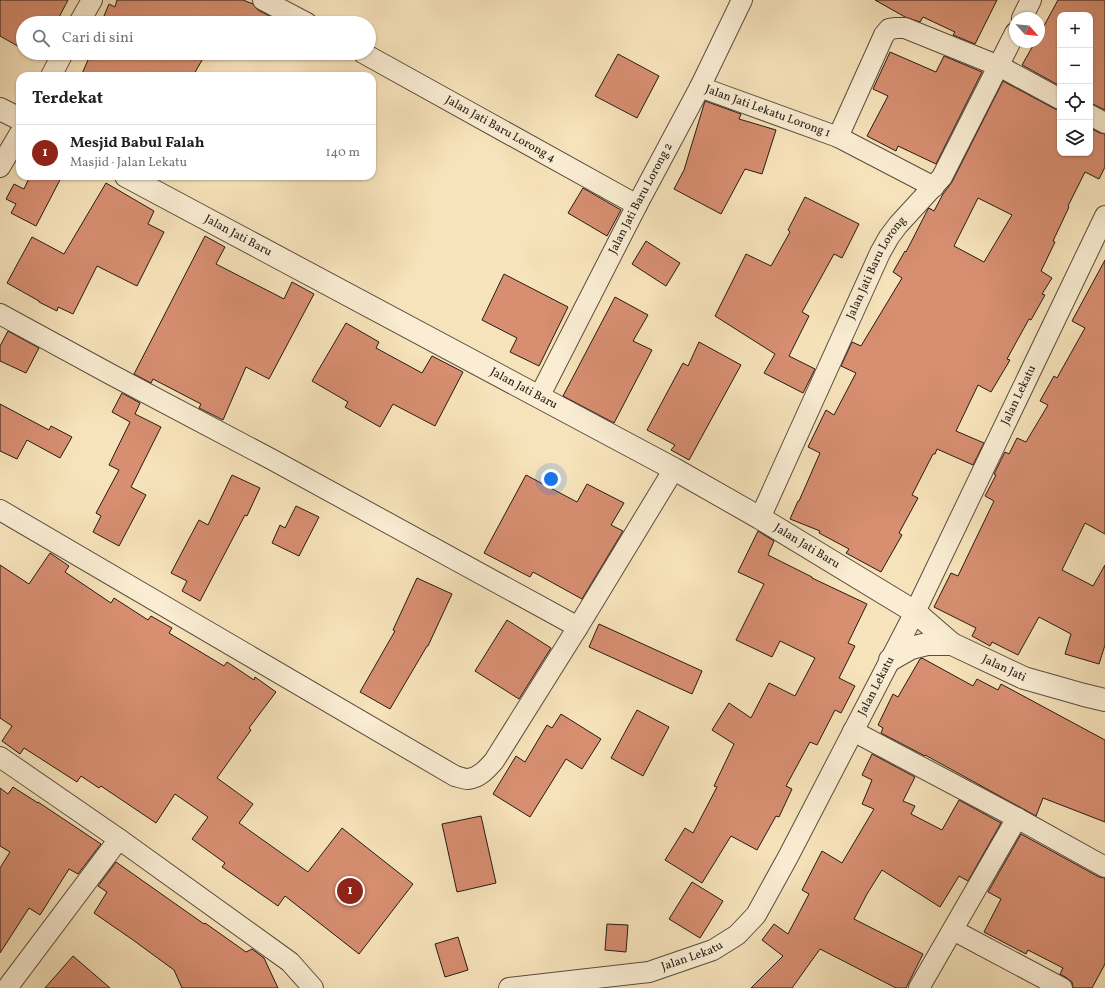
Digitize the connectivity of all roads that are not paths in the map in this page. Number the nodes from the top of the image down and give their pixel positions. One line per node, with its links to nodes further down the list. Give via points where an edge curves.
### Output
1 (92, 0): 6 (street)
2 (264, 0): 7 (street)
3 (742, 0): 13 (street, Jalan Jati Baru Lorong 2)
4 (1031, 0): 5 (street)
5 (1025, 12)
6 (83, 16)
7 (294, 16)
8 (1009, 45): 11 (street, Jalan Jati Baru Lorong)
9 (59, 60): 12 (street)
10 (376, 60): 24 (street, Jalan Jati Baru Lorong 4)
11 (999, 66): 14 (street); 19 (street, Jalan Jati Lekatu Lorong 1, via 905,28 889,29); 23 (street, Jalan Jati Baru Lorong, via 942,177)
12 (53, 72)
13 (700, 87): 19 (street, Jalan Jati Lekatu Lorong 1); 24 (street, Jalan Jati Baru Lorong 2)
14 (1057, 97)
15 (0, 109): 16 (street)
16 (16, 117)
17 (1093, 117): 18 (street)
18 (1105, 123)
19 (838, 137): 23 (street)
20 (16, 140): 21 (street)
21 (0, 167)
22 (133, 180): 28 (street, Jalan Jati Baru)
23 (934, 187): 31 (street, Jalan Jati Baru Lorong, via 898,225 880,253)
24 (638, 205): 28 (street, Jalan Jati Baru Lorong 2)
25 (1105, 216): 26 (street, Jalan Lekatu)
26 (1098, 249): 32 (street, Jalan Lekatu)
27 (0, 314): 33 (street)
28 (539, 397): 29 (street, Jalan Jati Baru)
29 (674, 469): 31 (street, Jalan Jati Baru); 33 (street)
30 (0, 510): 33 (street, via 455,776 468,779 485,772 494,761)
31 (760, 518): 32 (street, Jalan Jati Baru)
32 (915, 612): 34 (street, Jalan Jati); 35 (street, Jalan Lekatu)
33 (578, 627)
34 (952, 644): 35 (street, via 927,644 911,648); 36 (street, Jalan Jati, via 1024,678)
35 (890, 660): 37 (street, Jalan Lekatu)
36 (1105, 700)
37 (853, 731): 39 (street); 45 (street, Jalan Lekatu, via 756,915 737,935 712,950 649,972)
38 (0, 757): 40 (street)
39 (1017, 818): 41 (street); 42 (street)
40 (118, 839): 43 (street); 44 (street, via 290,962)
41 (1105, 867)
42 (953, 930): 46 (street); 47 (street)
43 (7, 988)
44 (313, 988)
45 (509, 988)
46 (919, 988)
47 (1062, 988)

